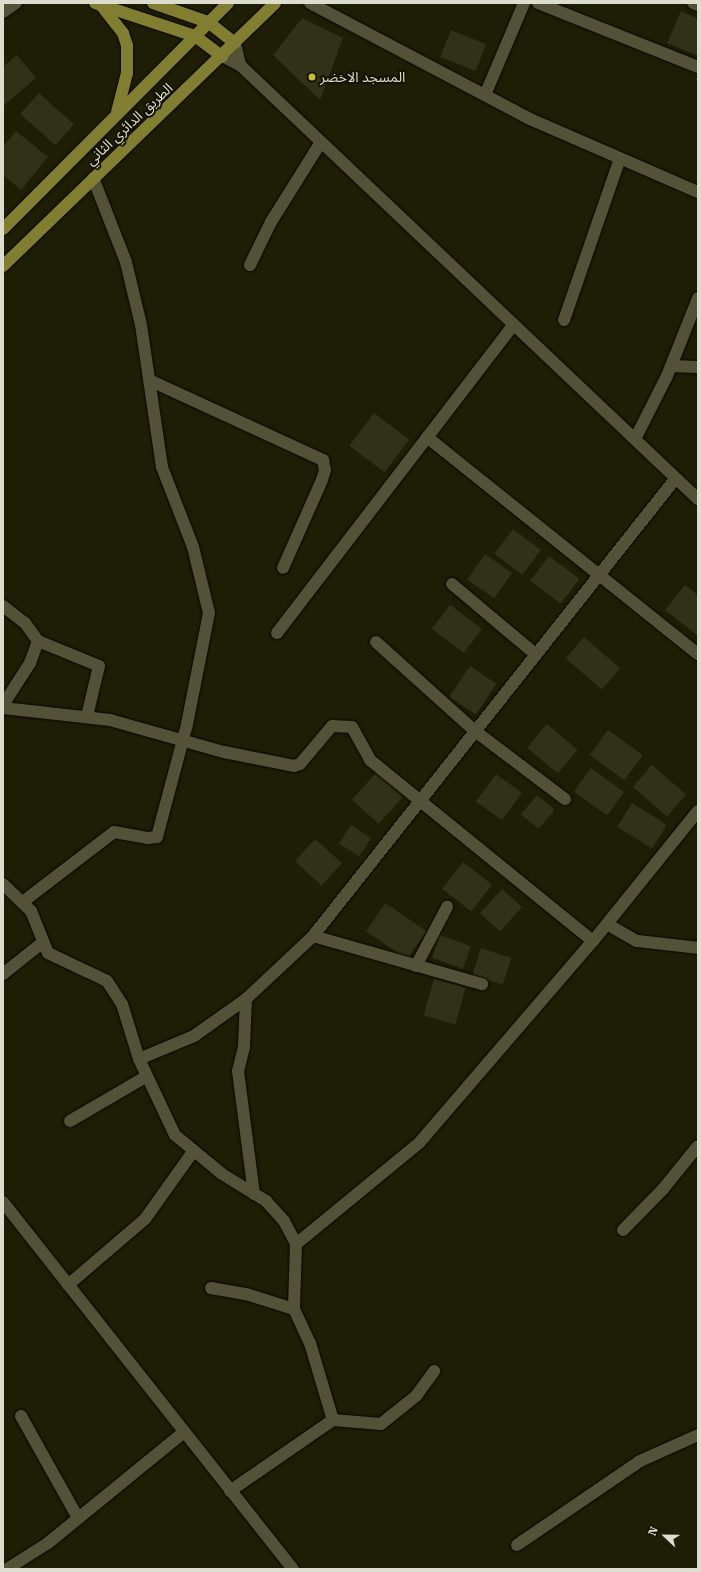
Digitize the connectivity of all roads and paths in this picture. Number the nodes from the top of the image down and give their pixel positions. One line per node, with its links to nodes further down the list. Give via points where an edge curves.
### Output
1 (16, 3): 11 (street)
2 (153, 3): 12 (main road)
3 (228, 3): 12 (main road, الطريق الدائري الثاني)
4 (275, 3): 14 (main road, الطريق الدائري الثاني)
5 (310, 3): 18 (street)
6 (524, 3): 18 (street)
7 (538, 3): 17 (street)
8 (693, 3): 10 (street)
9 (98, 4): 13 (main road); 19 (main road, via 120,28 127,45 127,73)
10 (698, 5)
11 (3, 12)
12 (208, 22): 13 (main road, الطريق الدائري الثاني); 14 (main road)
13 (195, 36): 15 (main road); 19 (main road, الطريق الدائري الثاني)
14 (235, 43): 15 (main road, الطريق الدائري الثاني); 16 (street)
15 (222, 56): 16 (street); 22 (main road, الطريق الدائري الثاني)
16 (240, 65): 20 (street)
17 (698, 67)
18 (485, 95): 21 (street)
19 (117, 113): 24 (main road, الطريق الدائري الثاني)
20 (321, 142): 25 (street, via 271,222); 29 (street)
21 (620, 158): 23 (street); 28 (street)
22 (93, 178): 26 (main road, الطريق الدائري الثاني); 32 (street, via 126,262)
23 (698, 192)
24 (3, 229)
25 (250, 265)
26 (3, 266)
27 (698, 298): 30 (street)
28 (564, 320)
29 (514, 324): 33 (street); 34 (street)
30 (671, 366): 31 (street); 34 (street)
31 (698, 367)
32 (149, 380): 37 (street, via 322,460 325,470 322,480); 49 (street, via 162,467 193,547 209,613)
33 (427, 437): 38 (street); 41 (street)
34 (635, 439): 35 (street)
35 (676, 478): 36 (street); 38 (street)
36 (698, 499)
37 (283, 568)
38 (598, 575): 44 (street); 45 (street)
39 (452, 584): 44 (street)
40 (3, 606): 42 (street, via 25,623)
41 (277, 633)
42 (38, 641): 46 (street, via 30,663); 47 (street, via 99,666)
43 (376, 642): 48 (street)
44 (534, 653): 48 (street)
45 (698, 654)
46 (3, 706): 47 (street)
47 (87, 716): 49 (street)
48 (475, 731): 50 (street); 51 (street)
49 (183, 739): 51 (street, via 224,752 294,766 306,758 332,726 342,724 352,727 360,736 370,760); 54 (street, via 157,836 148,838 114,832)
50 (565, 799)
51 (420, 802): 57 (street); 58 (street)
52 (698, 811): 56 (street)
53 (3, 884): 54 (street)
54 (24, 900): 59 (street, via 31,911)
55 (447, 907): 61 (street)
56 (607, 924): 58 (street); 60 (street, via 637,941)
57 (313, 936): 61 (street); 64 (street)
58 (593, 941): 73 (street, via 419,1143)
59 (42, 943): 62 (street); 65 (street, via 56,960 107,981 122,1004)
60 (698, 948)
61 (416, 966): 63 (street)
62 (3, 974)
63 (482, 984)
64 (246, 999): 65 (street, via 194,1036); 70 (street, via 244,1046 238,1071)
65 (139, 1059): 66 (street)
66 (147, 1076): 67 (street); 69 (street, via 175,1135)
67 (70, 1121)
68 (698, 1146): 72 (street, via 663,1189)
69 (192, 1153): 70 (street); 74 (street, via 145,1219)
70 (254, 1194): 73 (street, via 284,1221)
71 (3, 1202): 74 (street)
72 (623, 1230)
73 (296, 1244): 76 (street)
74 (68, 1285): 80 (street)
75 (211, 1288): 76 (street, via 246,1294)
76 (294, 1309): 79 (street, via 310,1343)
77 (434, 1371): 79 (street, via 416,1396 381,1424)
78 (21, 1416): 83 (street)
79 (333, 1420): 82 (street)
80 (184, 1432): 82 (street); 83 (street)
81 (698, 1435): 84 (street, via 640,1461)
82 (230, 1491): 86 (street)
83 (78, 1518): 85 (street)
84 (516, 1544)
85 (7, 1569)
86 (293, 1569)

